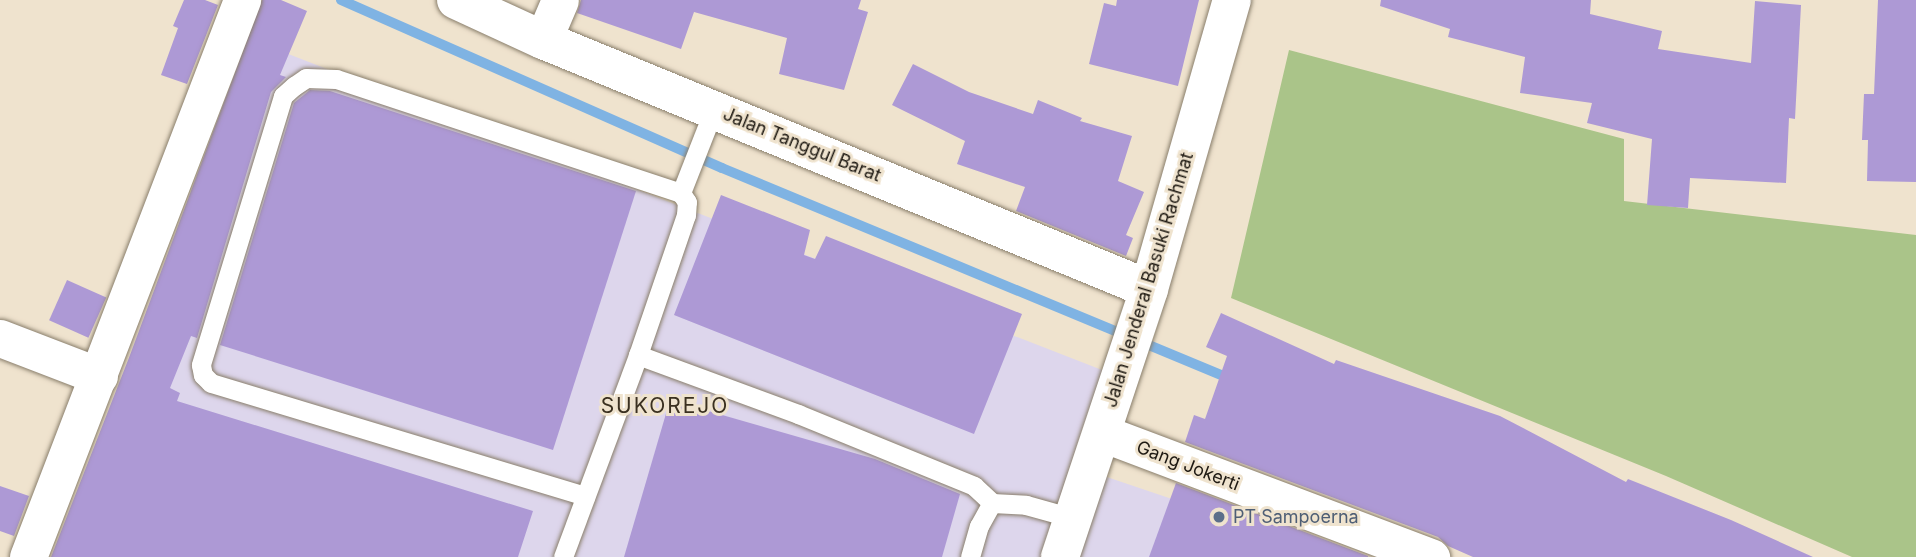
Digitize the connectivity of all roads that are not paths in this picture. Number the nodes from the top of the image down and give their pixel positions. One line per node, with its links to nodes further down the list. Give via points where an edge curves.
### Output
1 (456, 0): 5 (street, Jalan Tanggul Barat)
2 (560, 0): 5 (street)
3 (1232, 0): 8 (street, Jalan Jenderal Basuki Rachmat)
4 (240, 4): 11 (street)
5 (543, 40): 6 (street, Jalan Tanggul Barat)
6 (714, 109): 7 (lane); 8 (street, Jalan Tanggul Barat)
7 (682, 188): 10 (lane, via 686,215); 13 (lane, via 336,79 306,79 283,96 201,365 203,375 211,383)
8 (1148, 292): 12 (street, Jalan Jenderal Basuki Rachmat)
9 (0, 338): 11 (street)
10 (638, 355): 13 (lane); 14 (lane, via 974,486)
11 (99, 376): 16 (street)
12 (1102, 433): 15 (street, Jalan Jenderal Basuki Rachmat); 20 (street, Gang Jokerti)
13 (586, 496): 17 (lane)
14 (992, 503): 15 (lane, via 1026,505); 18 (lane)
15 (1073, 518): 19 (street, Jalan Jenderal Basuki Rachmat)
16 (28, 557)
17 (563, 557)
18 (970, 557)
19 (1060, 557)
20 (1431, 557)

